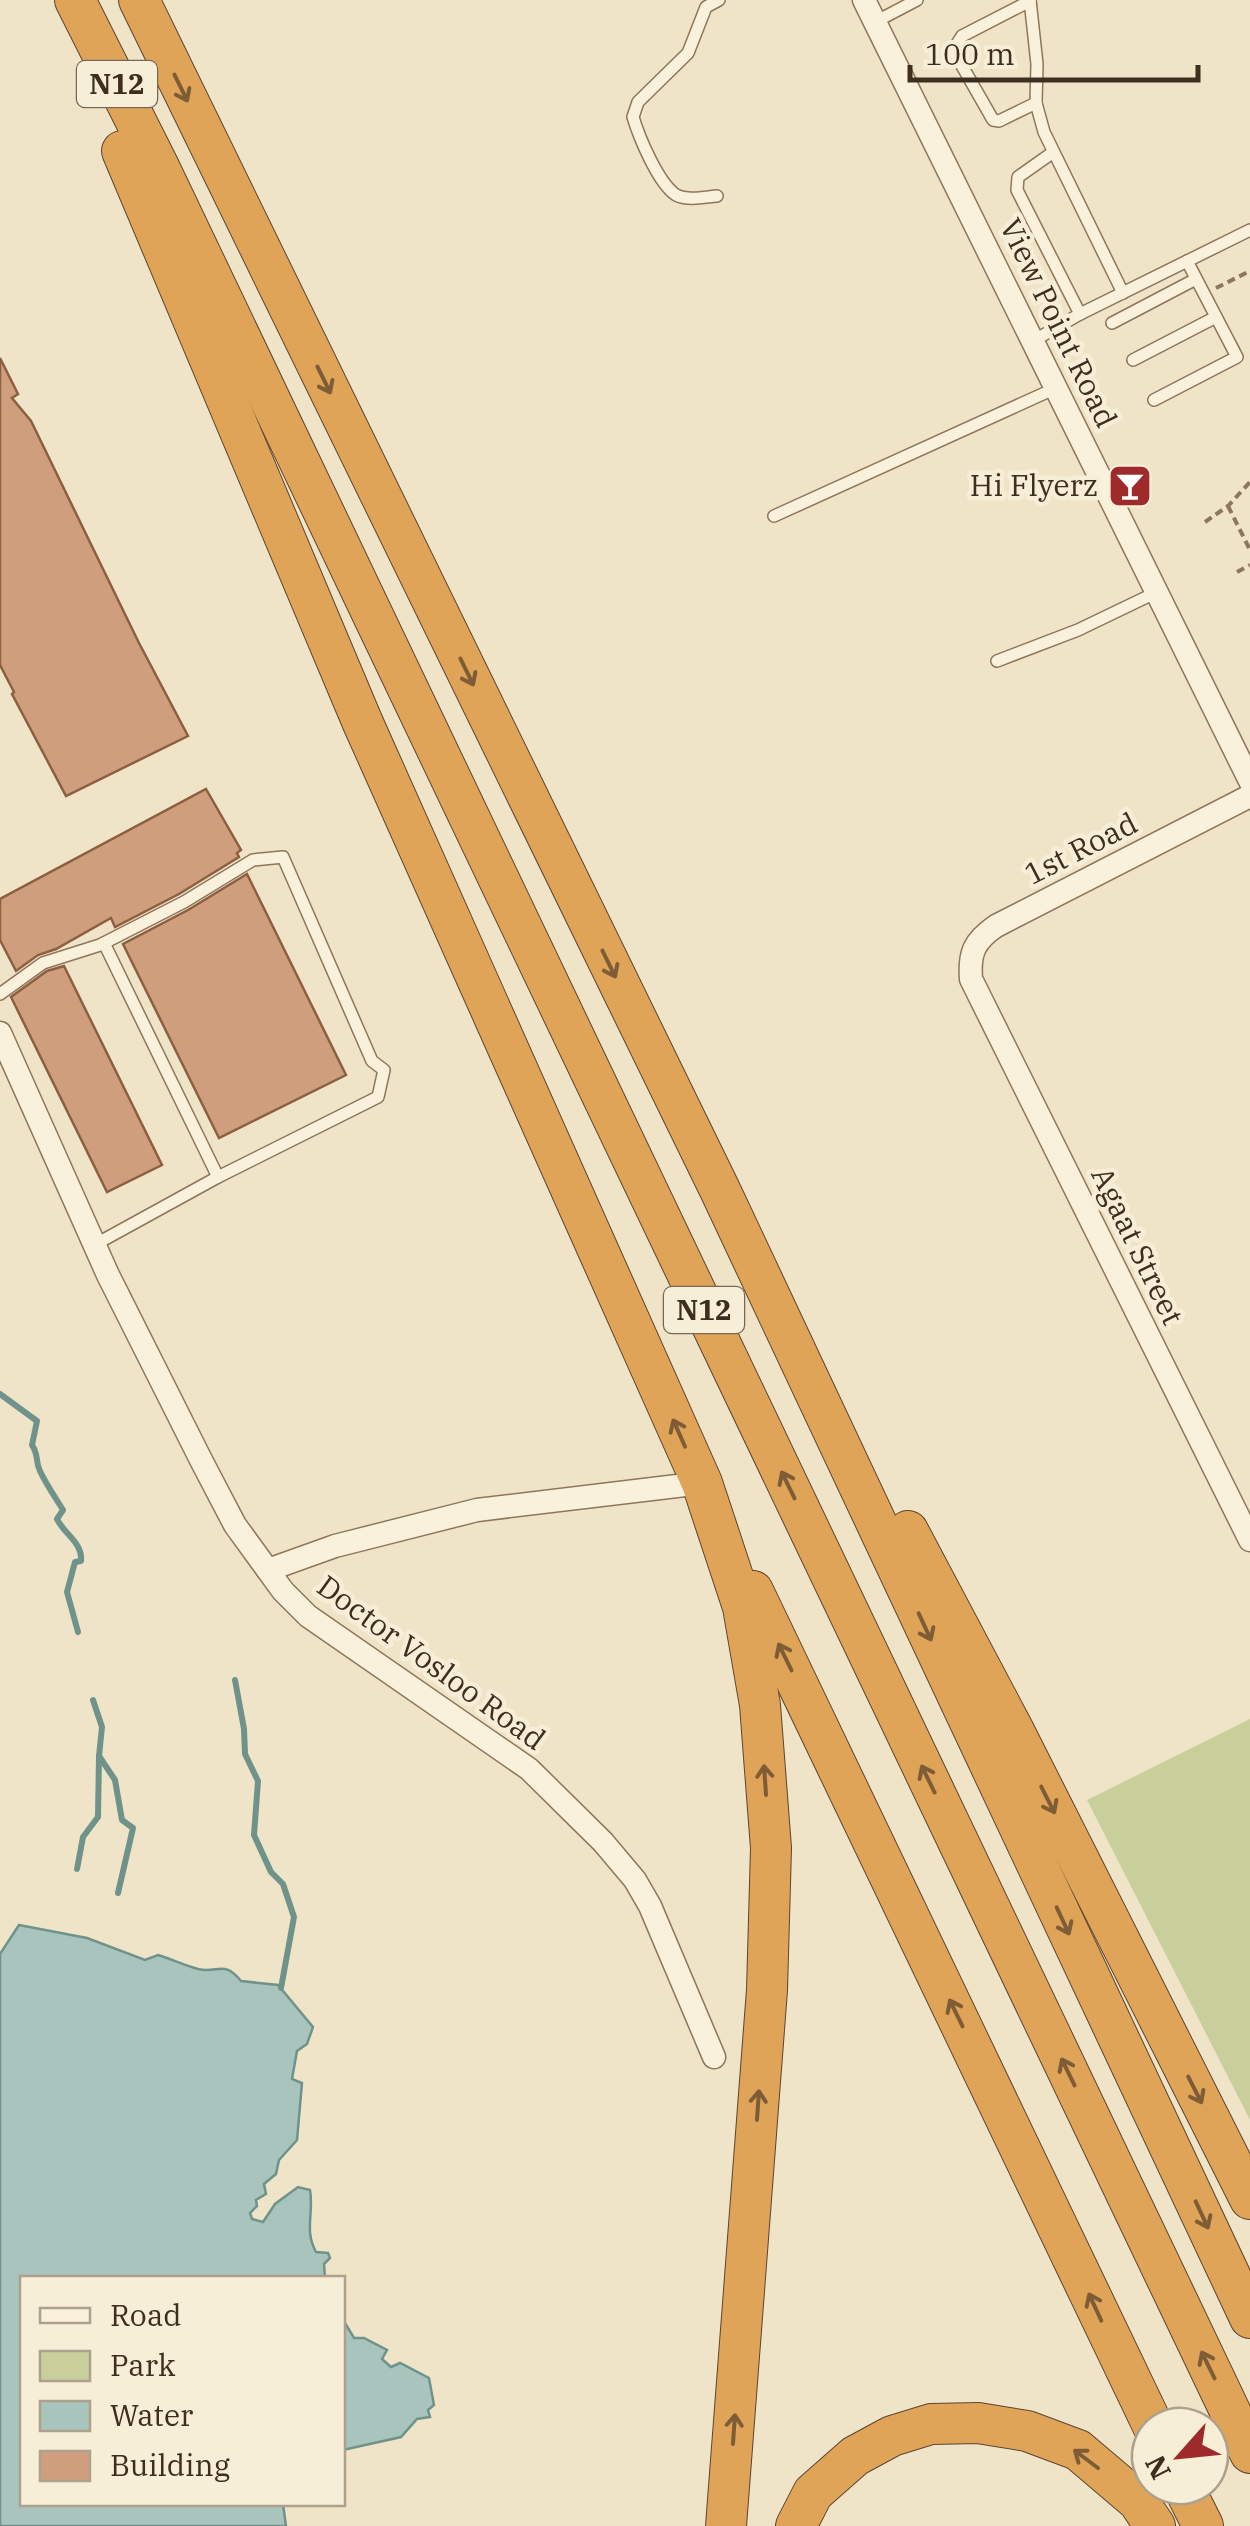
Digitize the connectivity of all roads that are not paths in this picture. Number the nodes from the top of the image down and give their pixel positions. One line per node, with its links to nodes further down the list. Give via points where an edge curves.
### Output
1 (51, 0): 35 (highway, one-way to 1, via 362,721 125,156)
2 (75, 0): 42 (highway, N12, one-way to 2)
3 (139, 0): 33 (highway, N12, one-way to 33)
4 (719, 0): 11 (lane, via 706,6 688,53 638,102 633,117 662,180 676,194)
5 (864, 0): 8 (street, View Point Road)
6 (917, 0): 8 (lane)
7 (1030, 0): 9 (lane); 9 (lane, via 962,36 953,50 992,120)
8 (875, 22): 19 (street, View Point Road)
9 (1036, 103): 10 (lane)
10 (1052, 153): 15 (lane); 16 (lane, via 1018,177 1017,190)
11 (717, 196)
12 (1250, 230): 13 (lane)
13 (1187, 261): 14 (lane); 15 (lane)
14 (1196, 279): 17 (lane); 18 (lane)
15 (1123, 292): 16 (lane)
16 (1080, 314): 19 (lane)
17 (1216, 317): 20 (lane); 22 (lane, via 1238,358)
18 (1112, 323)
19 (1033, 341): 21 (street, View Point Road)
20 (1133, 360)
21 (1056, 388): 23 (lane); 24 (street, View Point Road)
22 (1154, 400)
23 (774, 516)
24 (1157, 592): 25 (lane); 26 (street, View Point Road)
25 (997, 661)
26 (1250, 781)
27 (1250, 796): 29 (street, 1st Road, via 996,926 973,949)
28 (104, 943): 30 (lane, via 43,963); 32 (lane); 32 (lane, via 253,860 283,857 372,1061 384,1070 378,1097)
29 (971, 979): 36 (street, Agaat Street)
30 (0, 994)
31 (0, 1033): 34 (street, Doctor Vosloo Road)
32 (218, 1176): 34 (lane)
33 (720, 1190): 39 (highway, one-way to 39, via 969,1646); 40 (highway, N12, one-way to 40)
34 (96, 1244): 37 (street, Doctor Vosloo Road, via 200,1460)
35 (702, 1483): 37 (street, via 477,1510); 41 (highway, one-way to 35); 43 (highway, one-way to 35, via 767,1990 770,1848 760,1705 743,1606)
36 (1250, 1540)
37 (268, 1570): 38 (street, Doctor Vosloo Road, via 330,1634 529,1769 604,1842 650,1906)
38 (714, 2058)
39 (1250, 2198)
40 (1250, 2318)
41 (1142, 2406)
42 (1250, 2454)
43 (726, 2526)
44 (796, 2526): 45 (highway, one-way to 44, via 1138,2501 1078,2450 1027,2431 978,2423 931,2424 855,2456 814,2494)
45 (1155, 2526)

